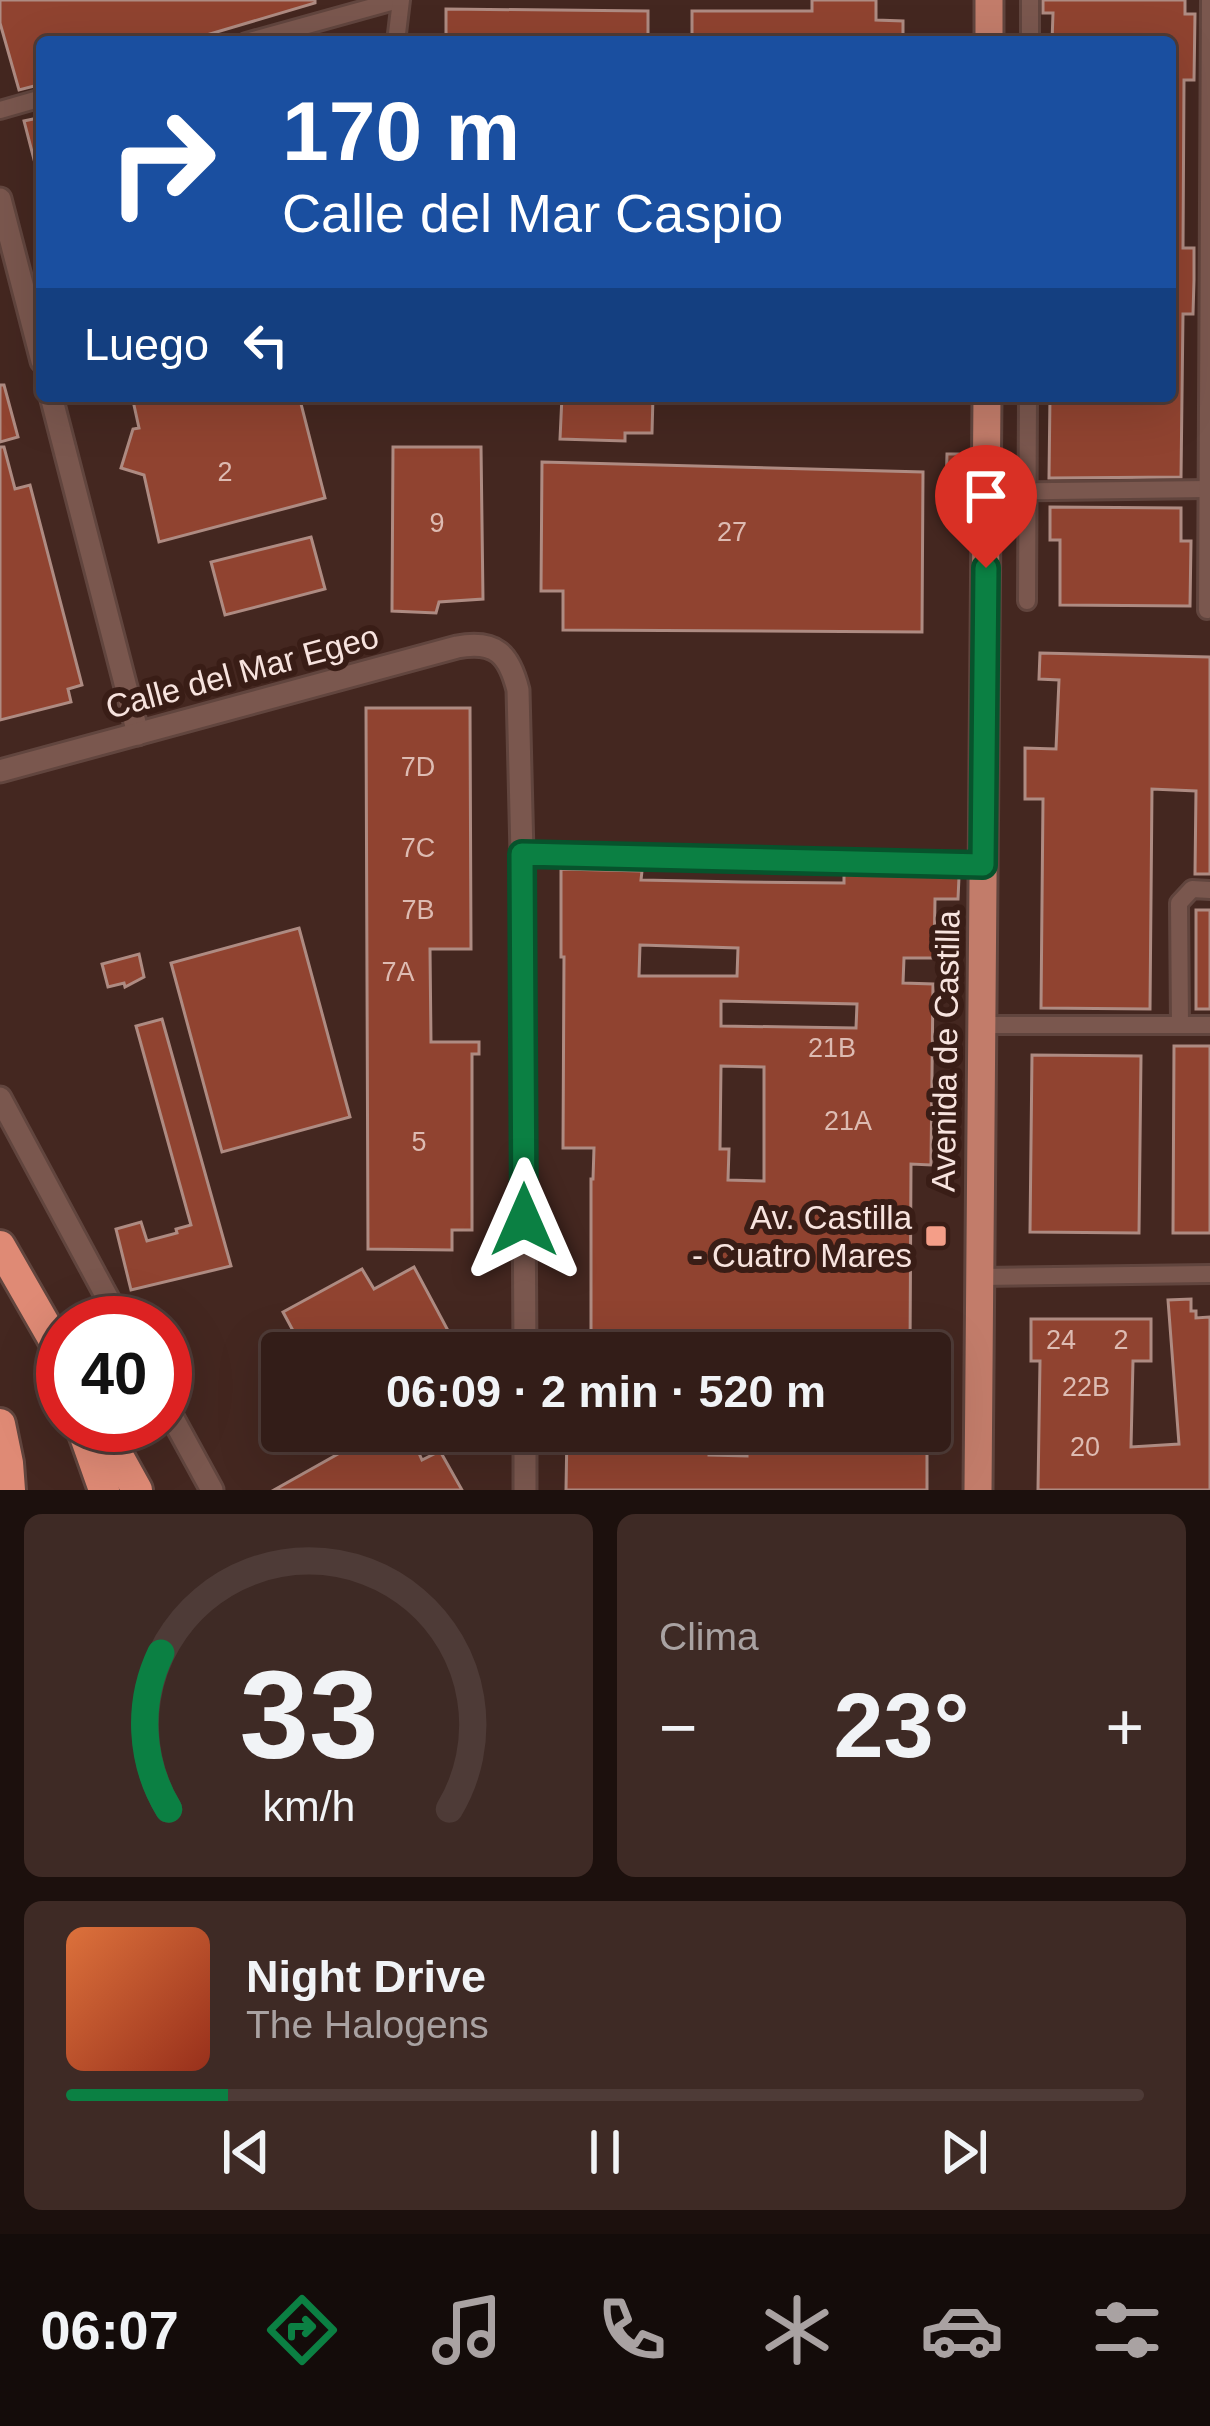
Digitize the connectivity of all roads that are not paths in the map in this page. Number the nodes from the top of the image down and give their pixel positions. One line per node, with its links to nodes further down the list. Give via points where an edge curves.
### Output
1 (400, 0): 5 (street); 6 (street)
2 (989, 0): 7 (main road)
3 (1030, 0): 8 (street)
4 (1210, 0): 11 (street)
5 (268, 36)
6 (397, 36)
7 (989, 36)
8 (1030, 36)
9 (36, 100): 10 (street)
10 (0, 110)
11 (1209, 196): 17 (street)
12 (0, 199): 13 (street)
13 (36, 312)
14 (53, 402): 22 (street)
15 (987, 402): 18 (main road, Avenida de Castilla)
16 (1028, 402): 19 (street)
17 (1207, 489): 19 (street); 21 (street)
18 (986, 492): 19 (street); 25 (main road, Avenida de Castilla)
19 (1028, 493): 20 (street)
20 (1027, 601)
21 (1207, 610)
22 (139, 734): 23 (street, Calle del Mar Egeo); 24 (street, Calle del Mar Egeo, via 476,644 512,665 518,690)
23 (0, 771)
24 (522, 854): 25 (street); 36 (street)
25 (983, 865): 28 (main road, Avenida de Castilla)
26 (1210, 890): 27 (street, via 1192,890 1179,903)
27 (1180, 1024): 28 (street); 29 (street)
28 (983, 1025): 33 (main road, Avenida de Castilla)
29 (1210, 1025)
30 (0, 1098): 34 (street)
31 (0, 1246): 35 (highway)
32 (1210, 1274): 33 (street)
33 (980, 1277): 47 (main road, Avenida de Castilla)
34 (106, 1296)
35 (36, 1307)
36 (525, 1332)
37 (0, 1424): 42 (highway)
38 (91, 1452): 43 (highway)
39 (116, 1452): 44 (highway)
40 (191, 1452): 45 (street)
41 (525, 1452): 46 (street)
42 (10, 1490)
43 (104, 1490)
44 (137, 1490)
45 (212, 1490)
46 (525, 1490)
47 (978, 1490)

